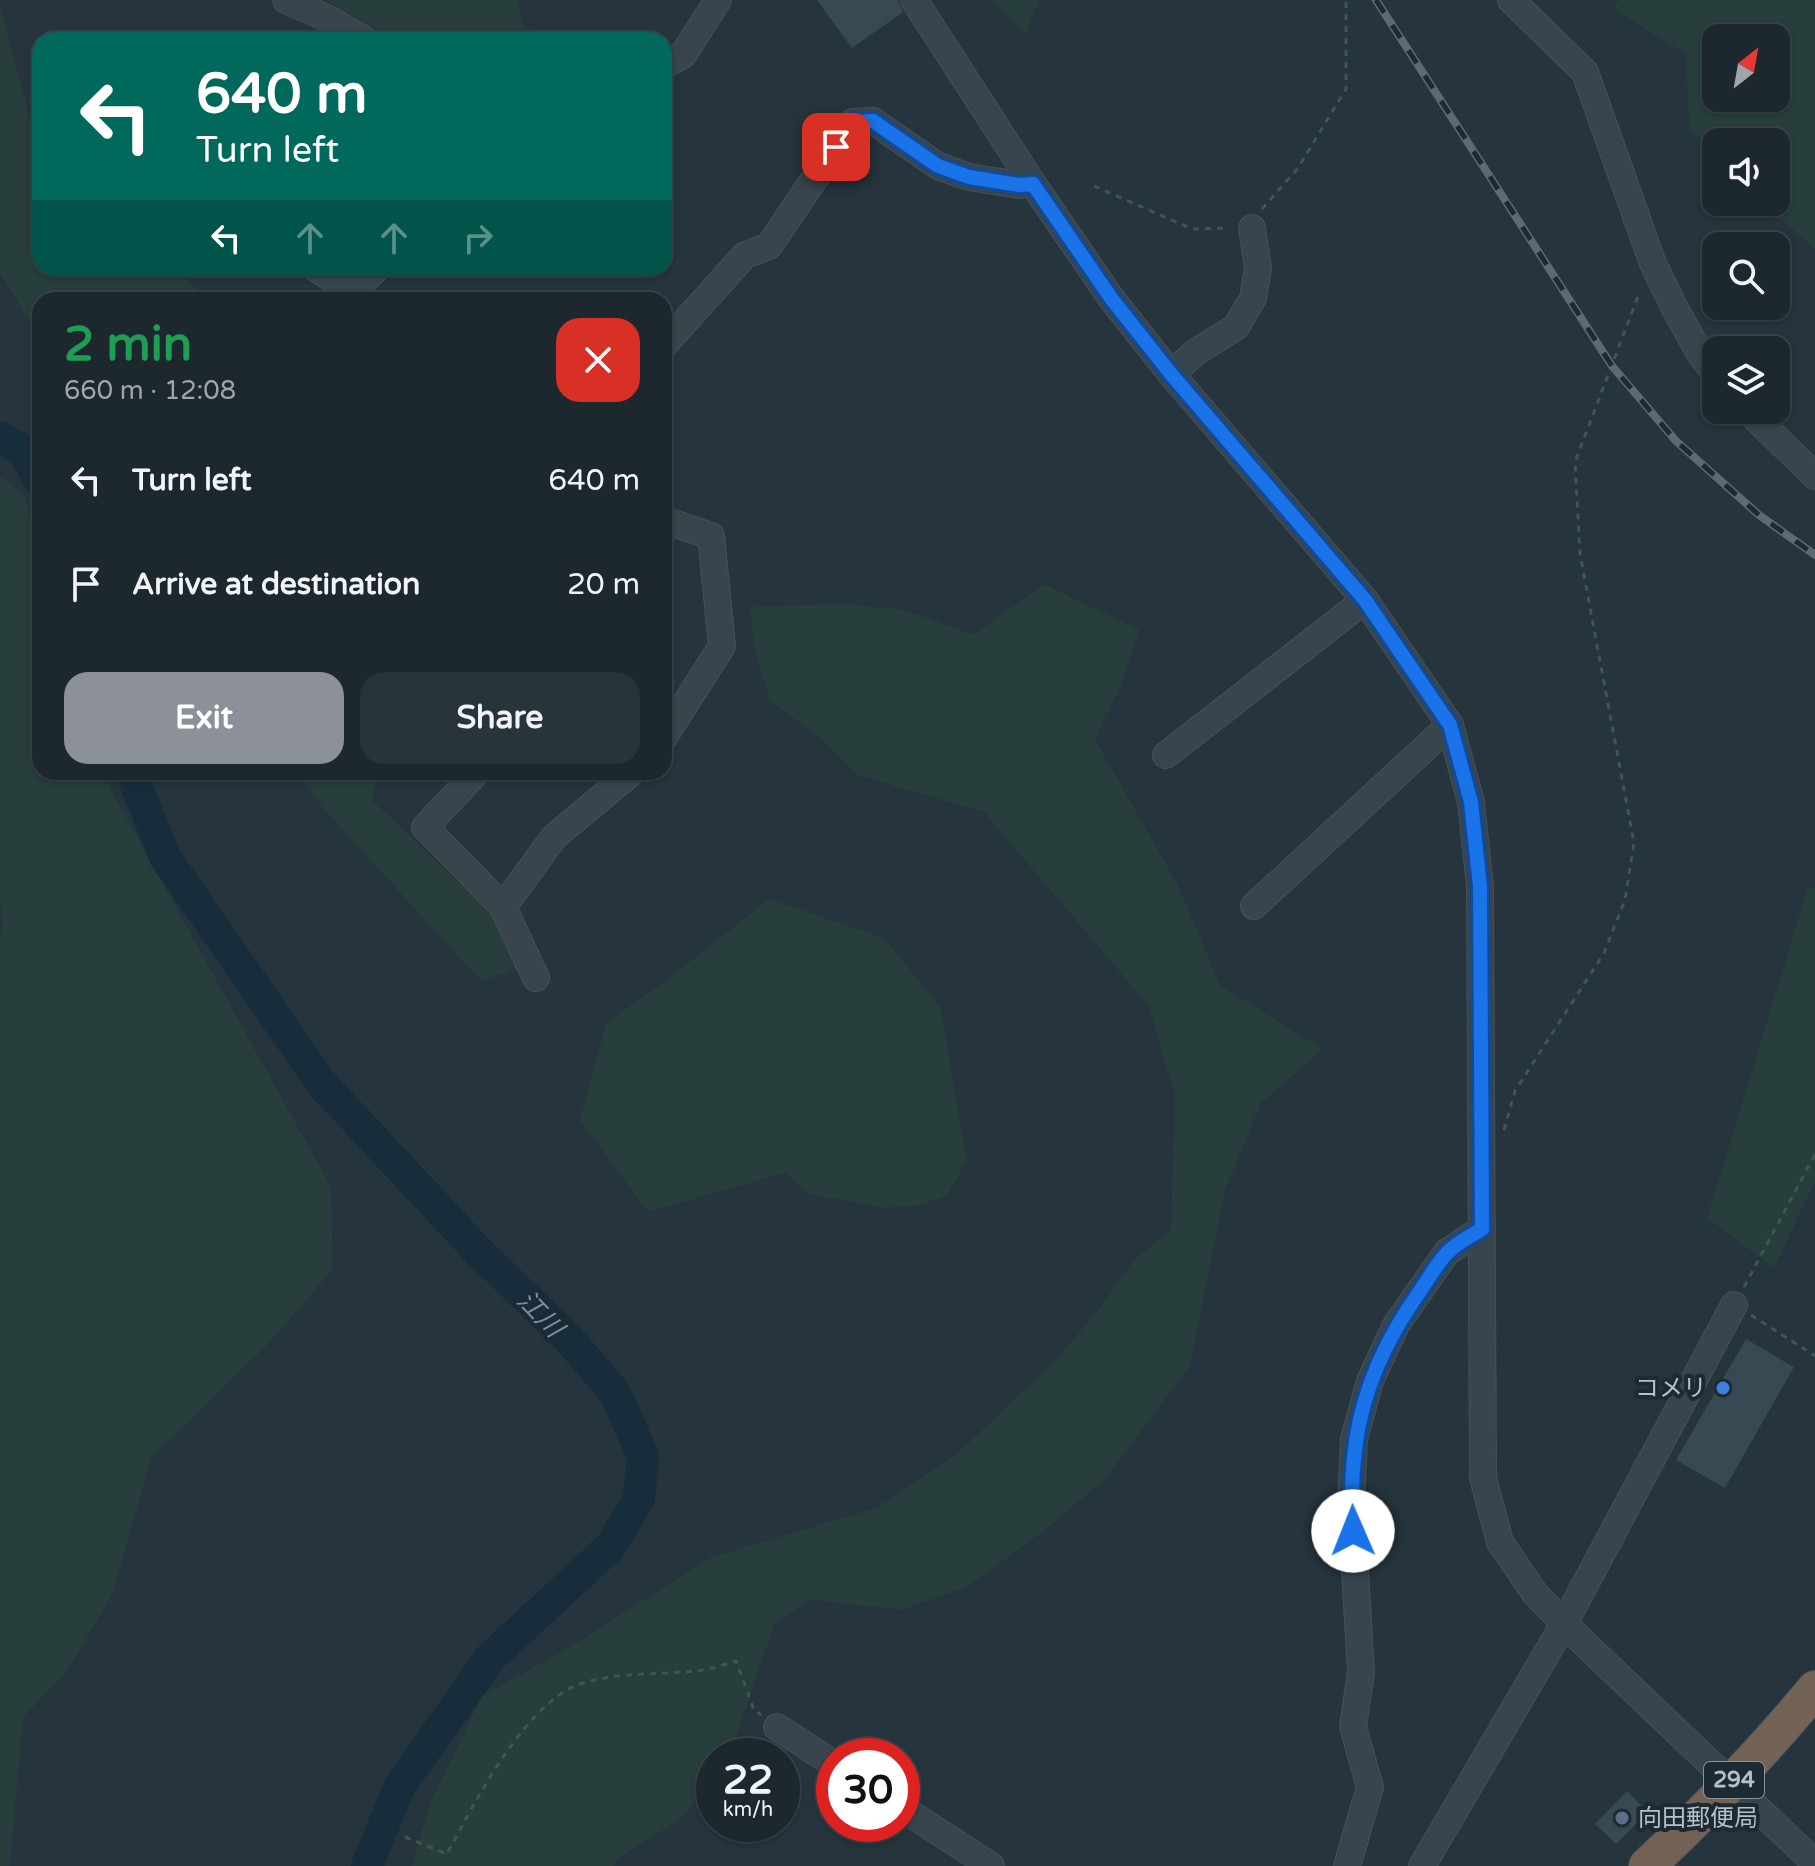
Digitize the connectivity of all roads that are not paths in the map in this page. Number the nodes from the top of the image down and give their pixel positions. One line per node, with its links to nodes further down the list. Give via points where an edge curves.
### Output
1 (286, 0): 5 (street)
2 (718, 0): 6 (street, via 683,55)
3 (914, 0): 7 (street)
4 (1511, 0): 14 (street, via 1585,72 1652,261)
5 (351, 32)
6 (672, 61)
7 (1033, 184): 13 (street, via 969,177 938,166 873,121 853,122 769,246 745,255); 15 (street)
8 (1252, 228): 15 (street, via 1258,268 1253,298 1236,327)
9 (326, 276): 11 (street)
10 (370, 276): 12 (street)
11 (347, 292)
12 (357, 292)
13 (672, 336)
14 (1702, 353)
15 (1171, 374): 19 (street)
16 (1761, 424): 17 (street)
17 (1815, 476)
18 (672, 523): 20 (street, via 711,536 722,646)
19 (1365, 600): 21 (street); 22 (street)
20 (672, 724)
21 (1450, 725): 25 (street); 28 (street, via 1471,802 1480,886)
22 (1166, 755)
23 (469, 780): 26 (street, via 425,827)
24 (622, 780): 26 (street, via 554,837)
25 (1254, 906)
26 (503, 907): 27 (street)
27 (536, 978)
28 (1482, 1229): 30 (street, via 1483,1478 1500,1542); 38 (street, via 1447,1252 1396,1325 1370,1381 1354,1439 1351,1503 1361,1672 1353,1727 1370,1787)
29 (1734, 1305): 30 (street)
30 (1564, 1624): 34 (street); 39 (street)
31 (1815, 1689): 34 (highway, 294)
32 (777, 1727): 33 (street)
33 (816, 1752)
34 (1732, 1782): 36 (street); 40 (highway, 294)
35 (920, 1820): 37 (street)
36 (1815, 1863)
37 (991, 1866)
38 (1347, 1866)
39 (1422, 1866)
40 (1647, 1866)

